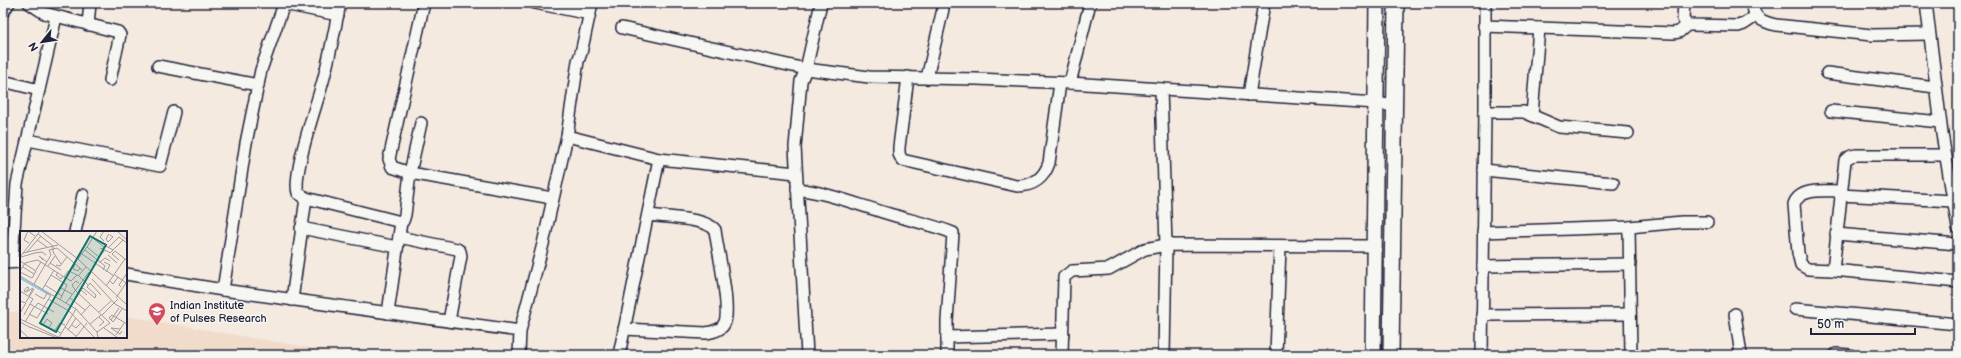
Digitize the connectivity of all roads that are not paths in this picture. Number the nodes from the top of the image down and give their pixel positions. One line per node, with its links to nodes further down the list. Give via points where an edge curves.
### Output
1 (10, 3): 19 (street)
2 (29, 3): 22 (street)
3 (90, 3): 23 (street)
4 (282, 3): 20 (street); 37 (street)
5 (340, 3): 20 (street)
6 (424, 3): 56 (street, via 389,159 392,167)
7 (535, 3): 17 (street)
8 (821, 3): 30 (street)
9 (1090, 3): 36 (street)
10 (1264, 3): 41 (street)
11 (1377, 3): 42 (street)
12 (1396, 3): 43 (street)
13 (1484, 3): 25 (street)
14 (1684, 3): 24 (street, via 1683,19)
15 (1753, 3): 21 (street)
16 (1926, 3): 28 (street)
17 (591, 8): 51 (street, via 578,61)
18 (943, 9): 33 (street)
19 (3, 12)
20 (338, 15): 62 (street, via 297,183 298,193)
21 (1756, 16): 24 (street, via 1738,26); 28 (street, via 1761,21 1796,28 1876,36)
22 (56, 17): 23 (street); 40 (street)
23 (88, 25): 34 (street, via 118,32 120,35)
24 (1687, 25): 27 (street, via 1676,33)
25 (1484, 26): 27 (street); 46 (street)
26 (622, 28): 30 (street)
27 (1539, 28): 47 (street)
28 (1929, 34): 38 (street)
29 (158, 66): 37 (street)
30 (806, 69): 32 (street, via 869,77); 57 (street, via 801,81 795,147)
31 (1827, 72): 38 (street)
32 (908, 77): 33 (street); 36 (street, via 899,147 902,160 1017,186 1027,186 1046,173)
33 (927, 78): 36 (street)
34 (110, 80)
35 (3, 81): 40 (street)
36 (1065, 83): 39 (street)
37 (258, 85): 85 (street, via 246,143)
38 (1935, 87): 48 (street)
39 (1161, 89): 41 (street); 76 (street)
40 (39, 90): 52 (street)
41 (1249, 95): 42 (street)
42 (1376, 103): 43 (street); 78 (street)
43 (1394, 106): 107 (street)
44 (1832, 111): 48 (street)
45 (174, 112): 52 (street, via 160,166)
46 (1485, 112): 47 (street, via 1516,111); 55 (street)
47 (1532, 115): 50 (street, via 1559,127)
48 (1940, 122): 53 (street)
49 (421, 123): 56 (street)
50 (1628, 133)
51 (567, 136): 54 (street); 63 (street)
52 (28, 140): 79 (street, via 17,184)
53 (1945, 155): 60 (street, via 1851,156 1843,163); 64 (street)
54 (659, 159): 57 (street); 65 (street)
55 (1484, 170): 58 (street); 72 (street)
56 (410, 173): 63 (street); 66 (street, via 405,215)
57 (796, 173): 59 (street)
58 (1613, 183)
59 (797, 189): 97 (street, via 838,197 953,233); 101 (street)
60 (1840, 193): 64 (street); 73 (street); 82 (street, via 1804,193 1794,204 1801,265 1808,269)
61 (83, 195): 71 (street)
62 (306, 198): 66 (street); 69 (street)
63 (552, 198): 95 (street, via 543,244)
64 (1953, 201): 70 (street)
65 (648, 215): 94 (street); 94 (street, via 700,222 713,227 727,319 719,330 706,333)
66 (401, 222): 74 (street)
67 (1708, 222): 68 (street)
68 (1630, 227): 72 (street); 80 (street)
69 (302, 228): 74 (street); 86 (street)
70 (1958, 228)
71 (75, 231)
72 (1483, 232): 81 (street)
73 (1836, 234): 75 (street); 82 (street)
74 (398, 242): 88 (street); 92 (street, via 460,251)
75 (1958, 244)
76 (1166, 245): 77 (street); 96 (street, via 1146,249 1109,269 1077,270 1068,273 1064,277); 104 (street)
77 (1280, 246): 78 (street); 105 (street)
78 (1374, 246): 106 (street)
79 (12, 262)
80 (1630, 264): 81 (street); 89 (street)
81 (1483, 266): 91 (street)
82 (1833, 270): 84 (street)
83 (127, 274): 85 (street)
84 (1958, 282)
85 (223, 290): 86 (street)
86 (292, 300): 88 (street)
87 (1795, 309): 93 (street)
88 (388, 313): 92 (street)
89 (1630, 314): 91 (street); 109 (street)
90 (1735, 314): 110 (street)
91 (1482, 315): 108 (street)
92 (449, 321): 95 (street)
93 (1958, 324)
94 (624, 329): 100 (street)
95 (520, 331): 99 (street)
96 (1063, 334): 97 (street); 103 (street)
97 (947, 337): 102 (street)
98 (1836, 354): 111 (street)
99 (519, 355)
100 (619, 355)
101 (807, 355)
102 (947, 355)
103 (1062, 355)
104 (1164, 355)
105 (1276, 355)
106 (1373, 355)
107 (1391, 355)
108 (1482, 355)
109 (1631, 355)
110 (1741, 355)
111 (1850, 355)

